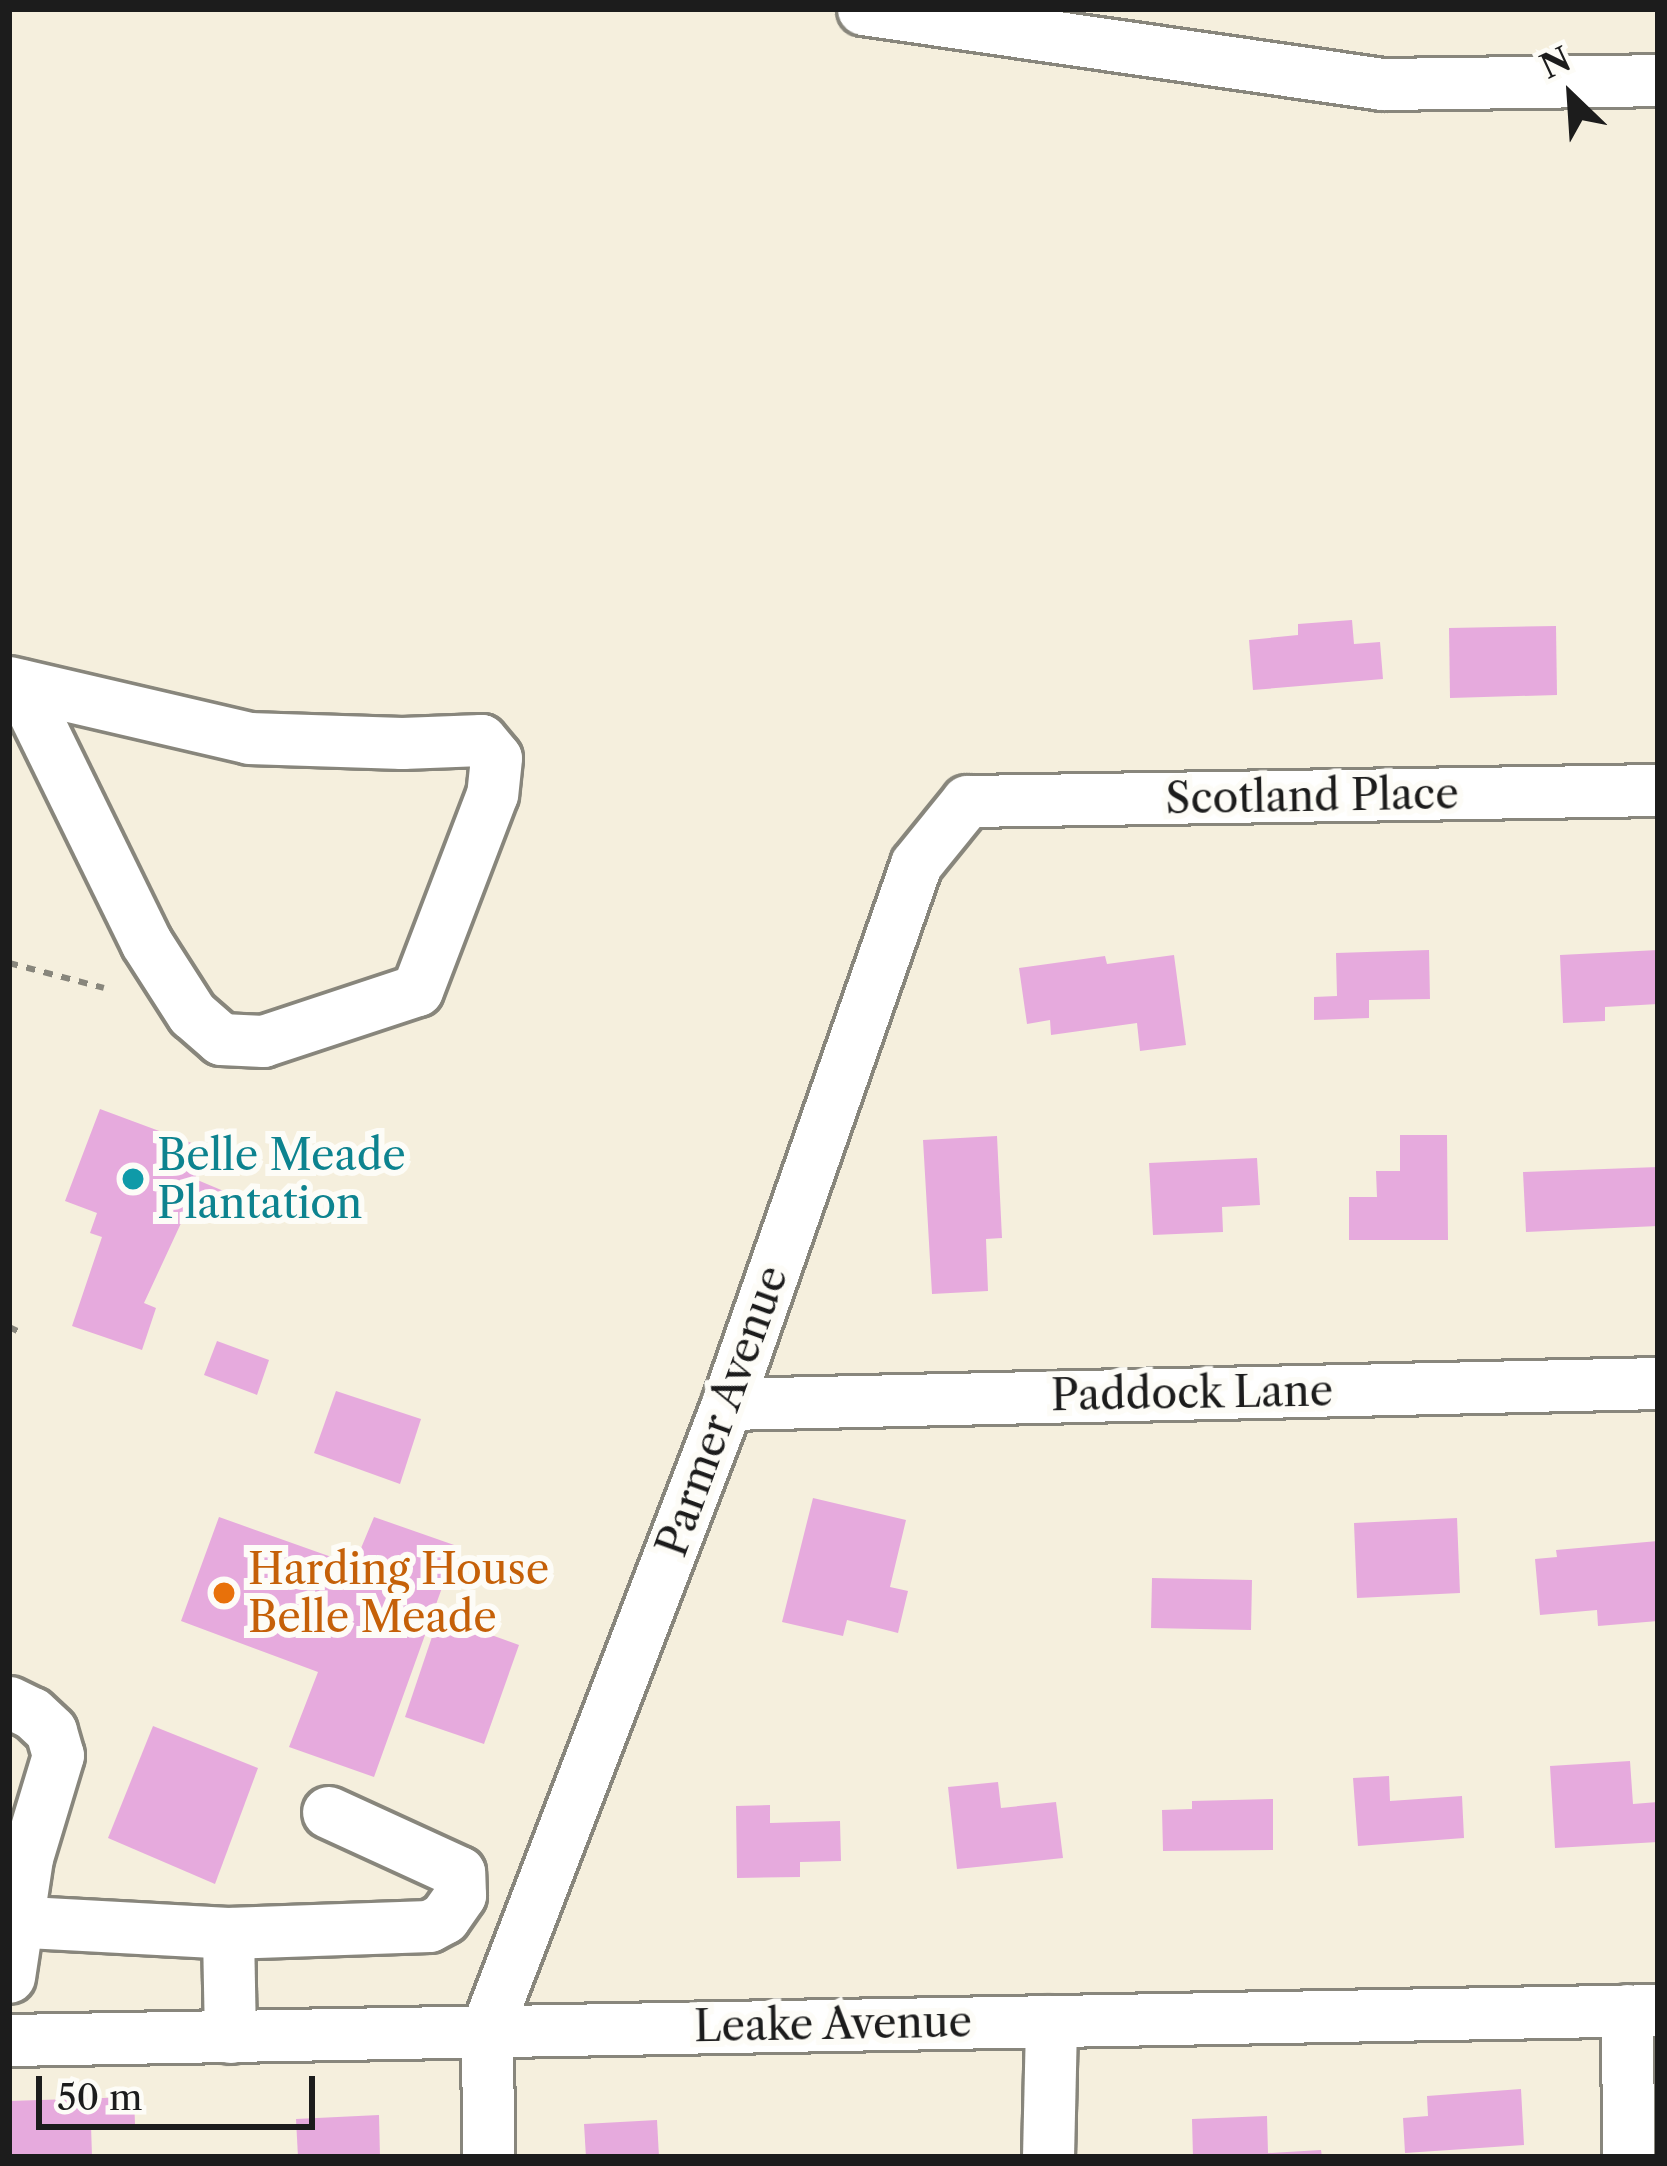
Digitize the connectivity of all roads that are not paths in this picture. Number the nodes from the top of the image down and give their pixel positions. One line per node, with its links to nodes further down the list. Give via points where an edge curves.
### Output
1 (863, 9): 2 (street, via 1382,84)
2 (1658, 80)
3 (14, 683): 3 (street, via 249,738 482,740 496,758 492,794 418,990 263,1041 221,1040 191,1014 146,942)
4 (1658, 790): 5 (street, Scotland Place)
5 (967, 801): 7 (street, Parmer Avenue, via 916,864)
6 (1658, 1383): 7 (street, Paddock Lane)
7 (727, 1404): 16 (street, Parmer Avenue)
8 (9, 1702): 10 (street, via 51,1731 58,1755)
9 (328, 1812): 12 (street, via 459,1872 460,1895 443,1918 429,1927)
10 (18, 1850): 11 (street)
11 (12, 1922): 12 (street); 13 (street)
12 (229, 1933): 17 (street)
13 (9, 1977)
14 (1643, 2010): 15 (street, Leake Avenue); 21 (street)
15 (1051, 2021): 16 (street, Leake Avenue); 20 (street)
16 (487, 2029): 17 (street, Leake Avenue); 19 (street)
17 (230, 2037): 18 (street, Leake Avenue)
18 (9, 2040)
19 (488, 2157)
20 (1048, 2157)
21 (1628, 2157)

